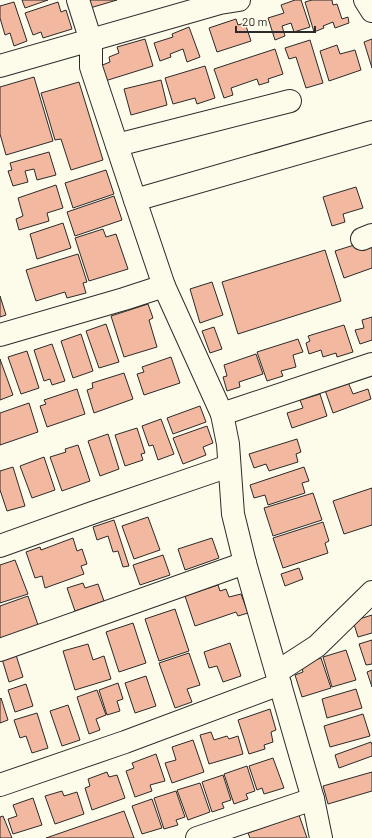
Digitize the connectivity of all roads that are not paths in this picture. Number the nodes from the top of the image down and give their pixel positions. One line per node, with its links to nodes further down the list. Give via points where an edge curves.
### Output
1 (78, 0): 5 (street)
2 (365, 0): 4 (street)
3 (226, 1): 5 (street)
4 (372, 10)
5 (91, 41): 6 (street); 9 (street, via 91,67)
6 (1, 63)
7 (290, 101): 9 (street)
8 (372, 132): 10 (street)
9 (117, 145): 10 (street)
10 (135, 200): 11 (street)
11 (164, 286): 12 (street); 14 (street)
12 (0, 334)
13 (372, 364): 14 (street)
14 (222, 414): 15 (street)
15 (229, 466): 16 (street); 17 (street, via 233,514)
16 (0, 546)
17 (245, 563): 19 (street); 20 (street)
18 (372, 592): 20 (street, via 316,646)
19 (0, 650)
20 (278, 678): 21 (street, via 125,742); 22 (street)
21 (0, 785)
22 (313, 799): 23 (street); 24 (street)
23 (197, 838)
24 (322, 838)

